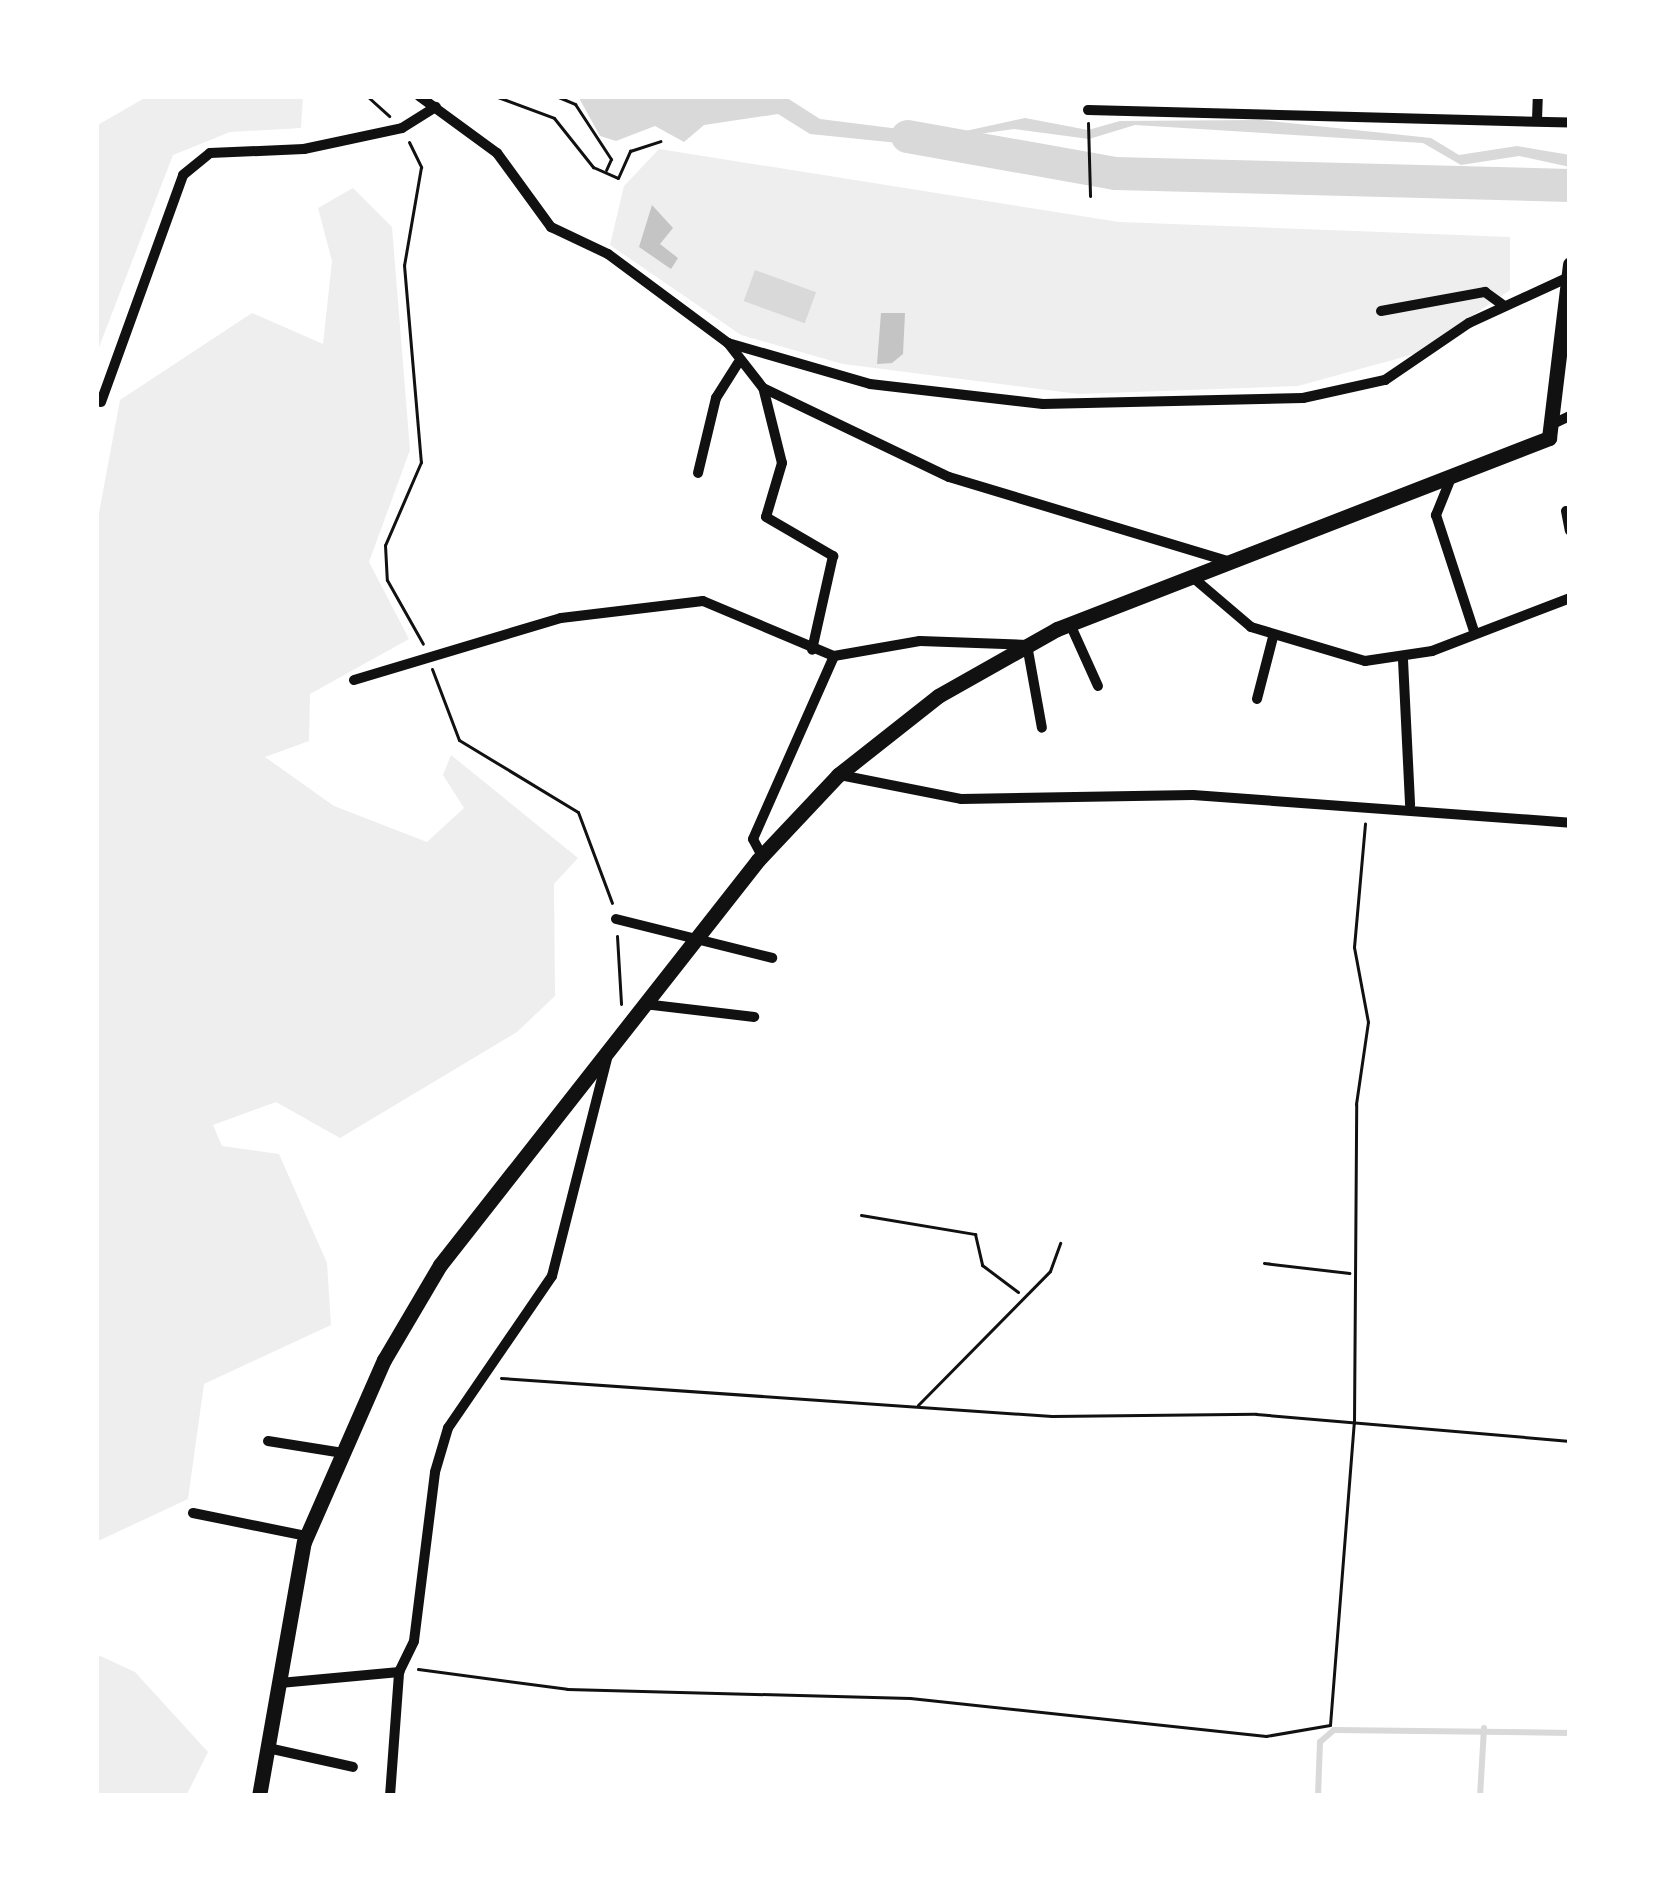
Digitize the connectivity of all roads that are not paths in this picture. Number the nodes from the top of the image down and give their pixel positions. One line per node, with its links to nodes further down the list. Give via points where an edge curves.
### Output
1 (419, 96): 3 (street)
2 (1538, 96): 5 (street)
3 (436, 107): 10 (street, via 497,153 551,227 608,254); 13 (street, via 402,128 210,153 184,175)
4 (1088, 110): 5 (street)
5 (1537, 120): 6 (street)
6 (1570, 123)
7 (1568, 271): 8 (street); 14 (main road)
8 (1504, 306): 9 (street, via 1485,292); 10 (street, via 1426,358 1348,391 1150,406 870,384)
9 (1381, 311)
10 (728, 344): 11 (street)
11 (738, 363): 12 (street); 15 (street, via 716,398)
12 (763, 388): 19 (street, via 949,477); 26 (street, via 782,463 766,517 833,556)
13 (101, 402)
14 (1564, 419): 16 (main road, via 1527,452)
15 (698, 473)
16 (1449, 483): 19 (main road); 23 (street, via 1436,515)
17 (1566, 511): 18 (street)
18 (1570, 531)
19 (1239, 565): 20 (main road)
20 (1197, 581): 22 (main road); 24 (street)
21 (1570, 598): 23 (street)
22 (1070, 625): 25 (main road); 30 (street)
23 (1475, 634): 28 (street)
24 (1273, 637): 28 (street); 31 (street)
25 (1027, 645): 27 (street, via 920,641); 32 (street); 33 (main road)
26 (812, 650): 27 (street); 29 (street, via 703,602 561,618)
27 (834, 656): 36 (street, via 753,839)
28 (1402, 660): 34 (street)
29 (354, 680)
30 (1099, 686)
31 (1257, 699)
32 (1042, 728)
33 (838, 775): 34 (street, via 961,799 1193,795 1365,809); 36 (main road)
34 (1410, 805): 35 (street)
35 (1570, 823)
36 (762, 856): 38 (main road)
37 (616, 919): 38 (street)
38 (701, 932): 39 (street); 40 (main road)
39 (772, 958)
40 (644, 1004): 41 (street); 42 (main road)
41 (754, 1017)
42 (608, 1048): 44 (main road, via 440,1265); 47 (street, via 552,1276 448,1428 414,1641)
43 (268, 1441): 44 (street)
44 (343, 1454): 46 (main road)
45 (193, 1514): 46 (street)
46 (307, 1536): 48 (main road)
47 (399, 1672): 48 (street); 52 (street)
48 (280, 1682): 49 (main road)
49 (268, 1748): 50 (street); 51 (main road)
50 (353, 1767)
51 (259, 1796)
52 (391, 1796)

